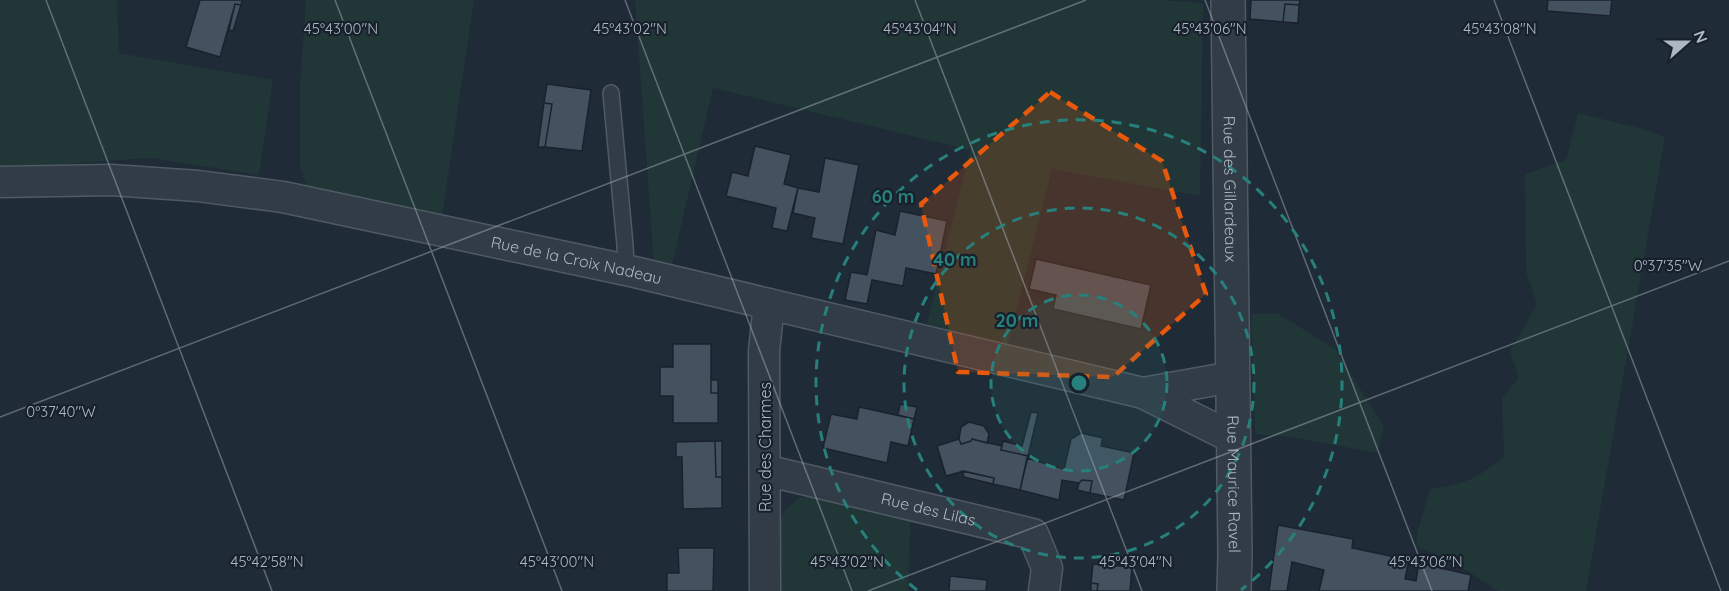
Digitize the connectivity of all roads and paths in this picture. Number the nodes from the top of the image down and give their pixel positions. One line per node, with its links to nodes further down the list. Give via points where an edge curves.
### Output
1 (1228, 0): 6 (street, Rue des Gillardeaux)
2 (611, 93): 4 (lane)
3 (0, 182): 4 (street, Rue de la Croix Nadeau, via 111,180 283,197)
4 (626, 270): 5 (street, Rue de la Croix Nadeau)
5 (769, 304): 7 (street, Rue de la Croix Nadeau); 9 (street, Rue des Charmes, via 764,351)
6 (1232, 377): 7 (street); 8 (street, Rue Maurice Ravel)
7 (1143, 393): 8 (street)
8 (1233, 438): 12 (street, Rue Maurice Ravel)
9 (765, 470): 10 (street, Rue des Charmes); 11 (street, Rue des Lilas, via 1033,534 1047,568)
10 (765, 591)
11 (1044, 591)
12 (1234, 591)

